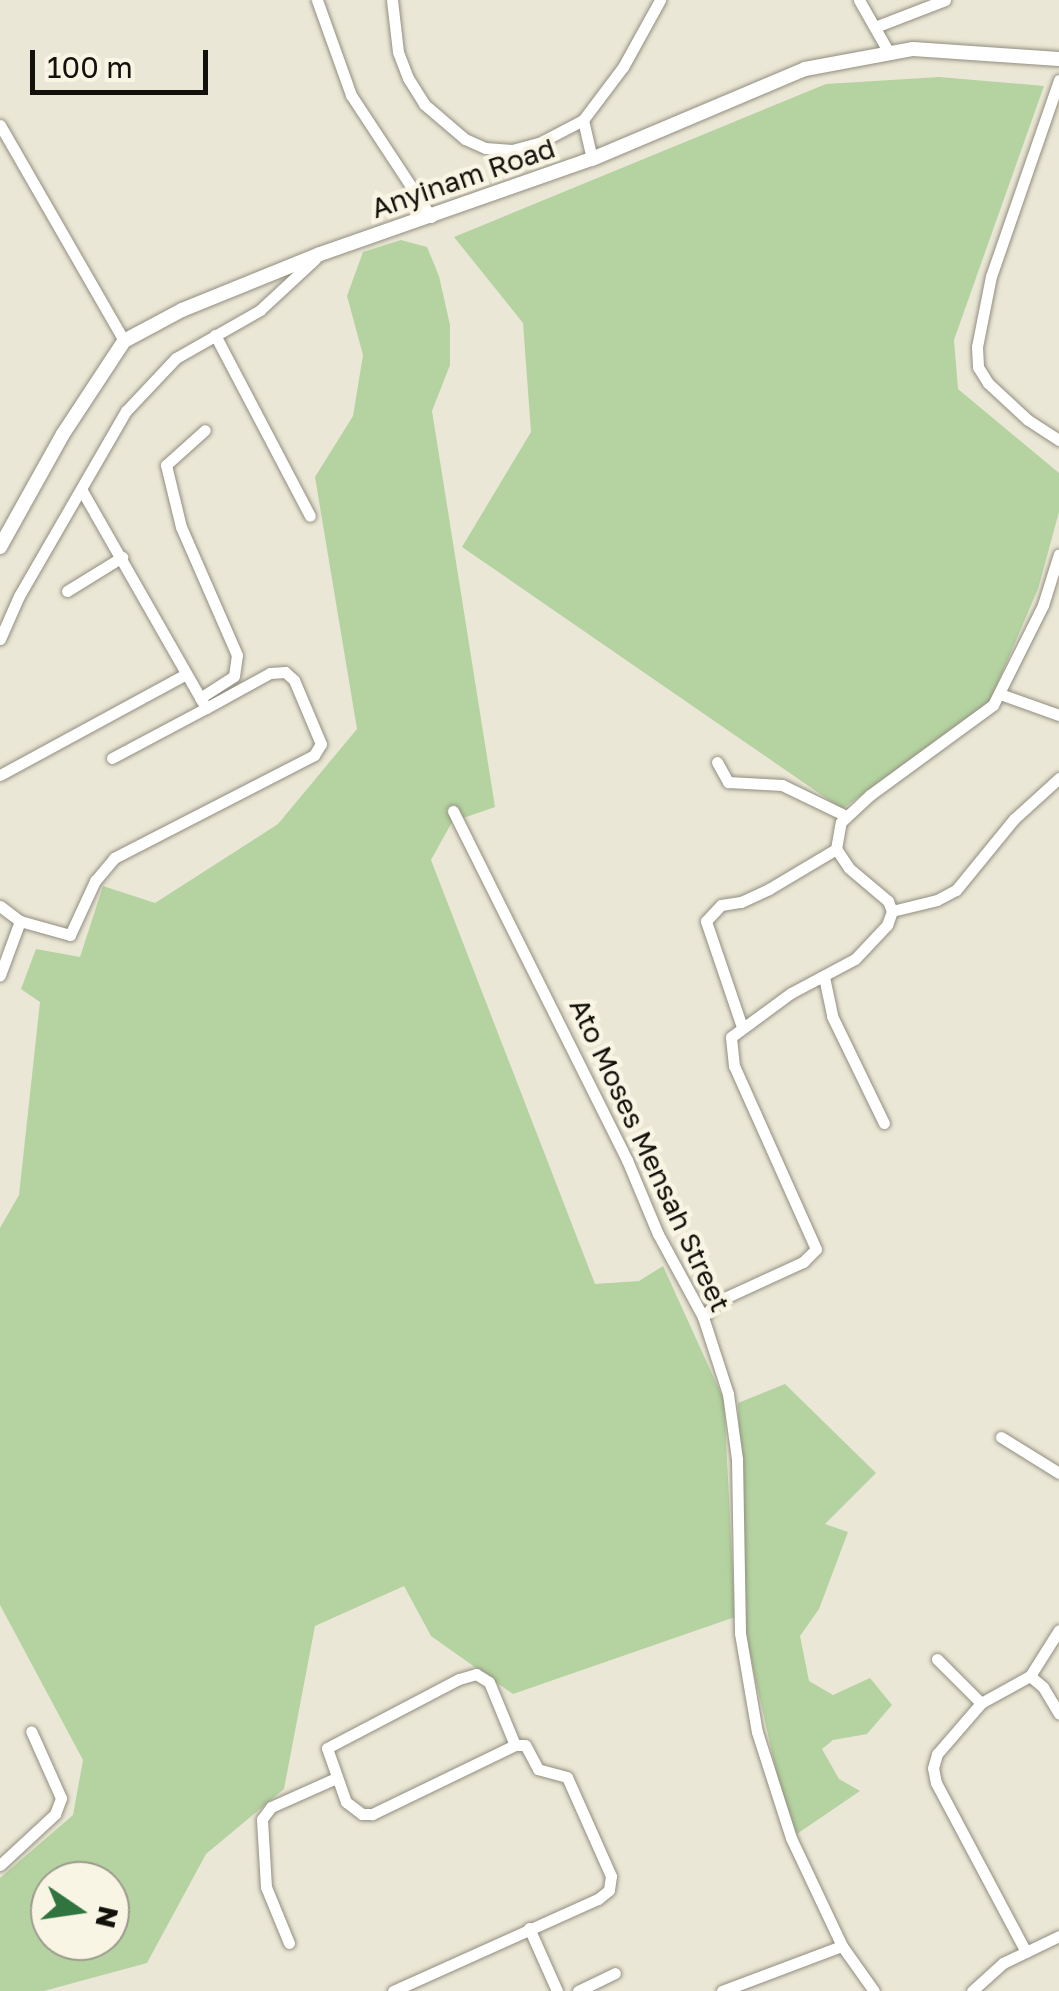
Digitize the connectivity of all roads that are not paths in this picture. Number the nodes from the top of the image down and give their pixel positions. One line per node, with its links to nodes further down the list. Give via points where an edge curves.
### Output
1 (317, 0): 13 (street, via 351,95)
2 (392, 0): 10 (street, via 408,78 424,104 465,139 512,150)
3 (660, 0): 10 (street, via 623,67)
4 (859, 0): 6 (street)
5 (945, 0): 6 (street)
6 (875, 26): 7 (street)
7 (888, 51): 8 (street, Anyinam Road, via 942,48); 12 (street, Anyinam Road, via 805,69)
8 (1059, 59)
9 (1059, 80): 18 (street, via 991,276 976,347 988,383)
10 (583, 120): 12 (street)
11 (0, 125): 16 (street)
12 (592, 160): 13 (street, Anyinam Road)
13 (431, 217): 14 (street, Anyinam Road)
14 (320, 254): 15 (street, via 271,301); 16 (street, Anyinam Road)
15 (215, 335): 19 (street, via 157,374 126,411); 20 (street)
16 (124, 340): 21 (street)
17 (205, 430): 28 (street, via 166,466 181,528 237,655 234,676)
18 (1059, 440)
19 (83, 492): 23 (street); 25 (street)
20 (310, 516)
21 (0, 547)
22 (1059, 554): 27 (street, via 1044,605)
23 (122, 556): 24 (street); 26 (street)
24 (67, 590)
25 (0, 639)
26 (186, 674): 28 (street); 32 (street)
27 (1000, 694): 29 (street); 35 (street, via 988,710)
28 (203, 703): 30 (street); 39 (street, via 286,672 320,749 114,858 95,881 70,935)
29 (1059, 715)
30 (112, 758)
31 (717, 762): 35 (street, via 728,782 782,786)
32 (0, 775)
33 (1059, 778): 38 (street, via 1014,819 956,890)
34 (453, 811): 44 (street, Ato Moses Mensah Street)
35 (846, 816): 36 (street)
36 (836, 849): 38 (street); 42 (street, via 769,889 721,905 706,921)
37 (0, 906): 39 (street)
38 (892, 911): 41 (street, via 873,942)
39 (20, 920): 40 (street)
40 (0, 975)
41 (824, 977): 42 (street); 43 (street, via 832,1016)
42 (742, 1027): 44 (street, via 729,1052 816,1249 803,1262 718,1301)
43 (884, 1122)
44 (703, 1317): 59 (street, Ato Moses Mensah Street, via 728,1394 738,1460 740,1633 757,1732 780,1814)
45 (1001, 1437): 46 (street)
46 (1059, 1473)
47 (1059, 1630): 49 (street)
48 (937, 1659): 50 (street)
49 (1030, 1676): 50 (street); 51 (street)
50 (981, 1703): 60 (street, via 937,1754 936,1783)
51 (1059, 1714)
52 (31, 1731): 55 (street, via 61,1798 54,1814)
53 (516, 1745): 54 (street, via 372,1814 353,1811); 54 (street, via 489,1682 476,1674 333,1741 327,1758); 56 (street, via 528,1748 538,1770 567,1777 610,1876 598,1899)
54 (336, 1778): 58 (street, via 270,1807 262,1819 266,1887)
55 (0, 1865)
56 (529, 1928): 62 (street); 63 (street)
57 (1059, 1936): 60 (street)
58 (288, 1943)
59 (842, 1946): 65 (street); 66 (street, Ato Moses Mensah Street)
60 (1026, 1952): 67 (street, via 1002,1963)
61 (615, 1973): 64 (street)
62 (393, 1991)
63 (557, 1991)
64 (578, 1991)
65 (722, 1991)
66 (874, 1991)
67 (972, 1991)

